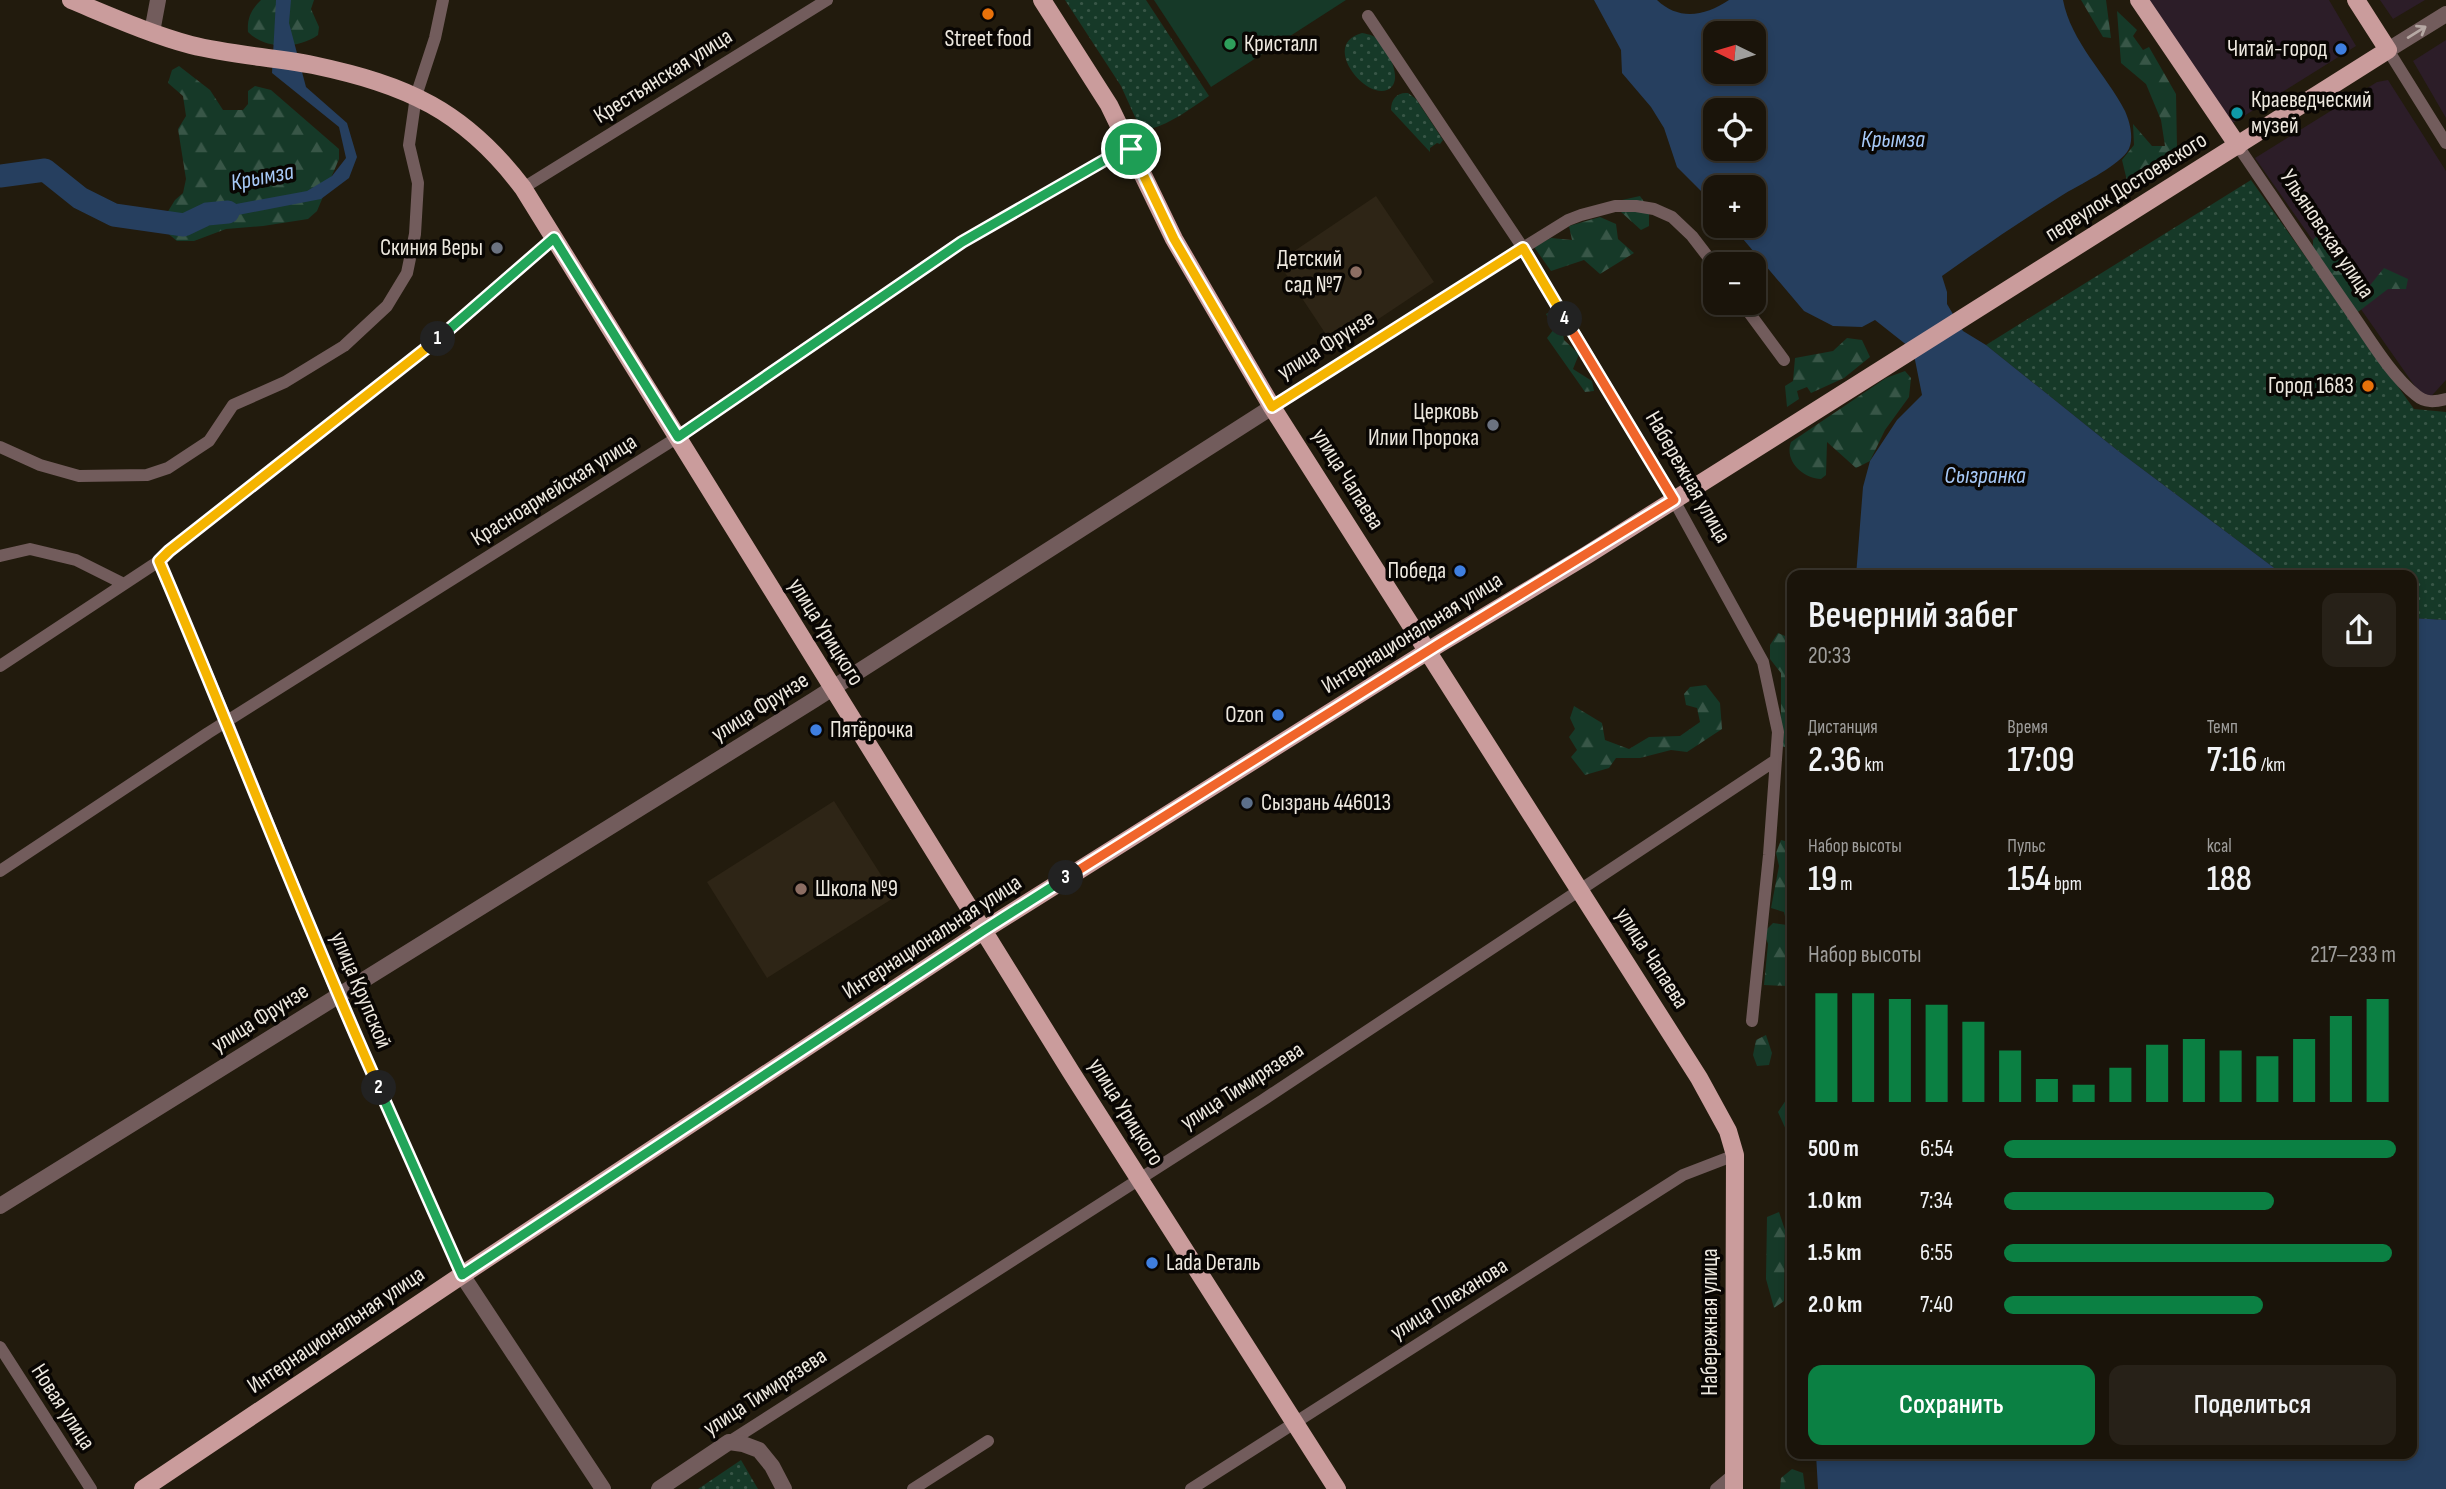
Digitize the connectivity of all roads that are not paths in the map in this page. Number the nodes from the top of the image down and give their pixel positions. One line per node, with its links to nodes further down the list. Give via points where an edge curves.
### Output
1 (71, 0): 10 (main road, улица Урицкого)
2 (158, 0): 10 (street)
3 (443, 0): 12 (street)
4 (827, 0): 16 (street, Крестьянская улица)
5 (1042, 0): 15 (main road, улица Чапаева, via 1109,105)
6 (2138, 0): 14 (main road, Ульяновская улица)
7 (2357, 0): 11 (main road)
8 (2446, 14): 11 (street, переулок Достоевского, one-way to 8)
9 (1368, 16): 18 (street, Набережная улица)
10 (152, 32): 12 (main road, улица Урицкого, via 190,45 312,65)
11 (2388, 50): 13 (street); 14 (main road, переулок Достоевского)
12 (416, 96): 16 (main road, улица Урицкого, via 477,137); 26 (street, via 409,145 418,183 407,273 387,306 344,346 285,382 233,405 209,441 168,468 147,475 79,476)
13 (2446, 143)
14 (2238, 146): 21 (main road, переулок Достоевского); 23 (street, Ульяновская улица, via 2385,360 2425,401)
15 (1131, 149): 24 (main road, улица Чапаева, via 1174,239); 25 (street, Красноармейская улица, via 962,242)
16 (523, 188): 17 (main road, улица Урицкого)
17 (554, 238): 25 (main road, улица Урицкого); 29 (street, via 447,332)
18 (1523, 248): 19 (street, улица Фрунзе, via 1568,220 1615,206 1636,206 1672,217); 24 (street, улица Фрунзе); 27 (street, Набережная улица)
19 (1704, 252)
20 (1751, 315): 22 (street)
21 (1903, 356): 27 (main road, Интернациональная улица)
22 (1784, 360)
23 (2446, 399)
24 (1272, 407): 31 (main road, улица Чапаева); 33 (street, улица Фрунзе)
25 (678, 437): 33 (main road, улица Урицкого); 34 (street, Красноармейская улица)
26 (0, 447)
27 (1674, 500): 31 (main road, Интернациональная улица); 35 (street, Набережная улица, via 1763,662 1778,732)
28 (0, 555): 30 (street, via 30,549 76,560)
29 (159, 561): 30 (street); 34 (street, улица Крупской)
30 (124, 584): 32 (street)
31 (1428, 651): 37 (main road, улица Чапаева); 38 (main road, Интернациональная улица)
32 (0, 666)
33 (832, 688): 38 (main road, улица Урицкого); 39 (street, улица Фрунзе)
34 (228, 721): 36 (street, Красноармейская улица); 39 (street, улица Крупской)
35 (1776, 760): 37 (street, улица Тимирязева); 40 (street, Набережная улица)
36 (0, 871)
37 (1579, 890): 41 (main road, улица Чапаева, via 1713,1101); 42 (street, улица Тимирязева)
38 (984, 930): 42 (main road, улица Урицкого); 44 (main road, Интернациональная улица)
39 (338, 996): 43 (street, улица Фрунзе); 44 (street, улица Крупской)
40 (1752, 1021)
41 (1735, 1156): 46 (street, улица Плеханова, via 1683,1175); 49 (main road, Набережная улица)
42 (1139, 1180): 46 (main road, улица Урицкого); 48 (street, улица Тимирязева)
43 (0, 1206)
44 (462, 1275): 51 (main road, Интернациональная улица); 52 (street, улица Крупской)
45 (0, 1347): 50 (street, Новая улица)
46 (1294, 1424): 56 (street, улица Плеханова); 57 (main road, улица Урицкого)
47 (988, 1441): 55 (street)
48 (729, 1443): 53 (street, улица Тимирязева); 54 (street, via 759,1450)
49 (1734, 1481): 58 (street)
50 (91, 1489)
51 (143, 1489)
52 (603, 1489)
53 (659, 1489)
54 (784, 1489)
55 (912, 1489)
56 (1191, 1489)
57 (1337, 1489)
58 (1716, 1489)

